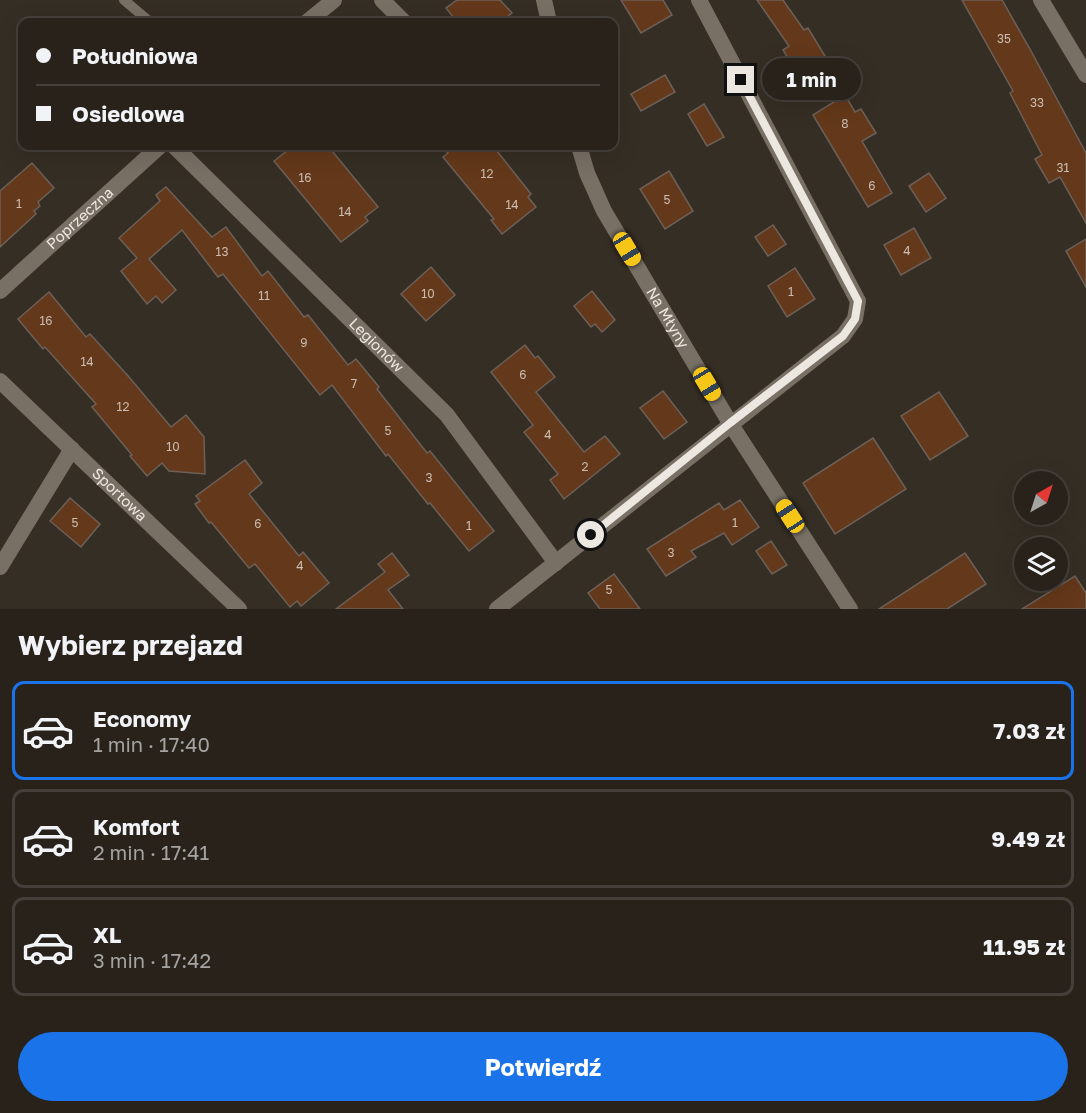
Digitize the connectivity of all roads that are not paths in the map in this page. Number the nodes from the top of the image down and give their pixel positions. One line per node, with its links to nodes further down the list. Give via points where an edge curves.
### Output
1 (124, 0): 7 (lane)
2 (334, 0): 8 (street)
3 (382, 0): 9 (street)
4 (544, 0): 10 (street)
5 (699, 0): 17 (street, via 858,301 855,319 843,336)
6 (1041, 0): 11 (street)
7 (145, 18)
8 (312, 18)
9 (400, 18)
10 (548, 18)
11 (1086, 75)
12 (156, 150): 15 (street, Poprzeczna)
13 (178, 150): 19 (street, Legionów, via 447,415)
14 (580, 150): 17 (street, Na Młyny, via 604,211)
15 (0, 291)
16 (0, 381): 18 (street, Sportowa)
17 (730, 423): 19 (street); 23 (street, Na Młyny)
18 (72, 449): 20 (street); 21 (street, Sportowa)
19 (556, 563): 22 (street)
20 (0, 567)
21 (239, 609)
22 (497, 609)
23 (850, 609)

